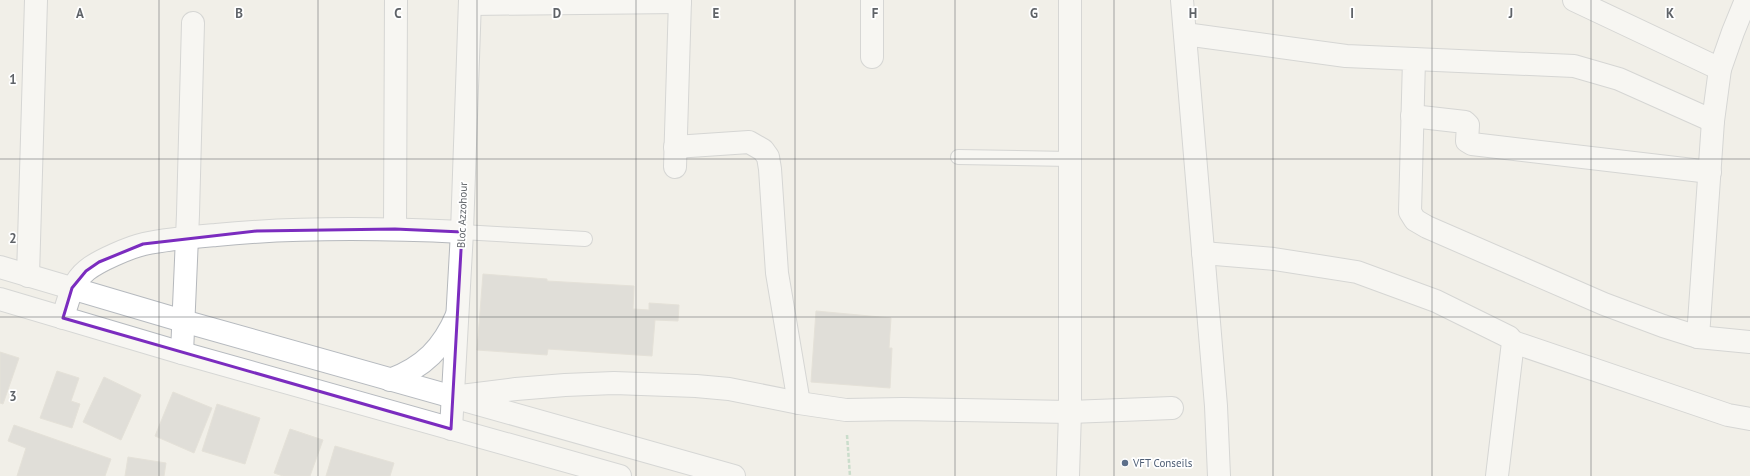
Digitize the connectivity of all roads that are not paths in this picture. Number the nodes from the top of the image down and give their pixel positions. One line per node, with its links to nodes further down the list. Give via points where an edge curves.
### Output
1 (36, 0): 26 (street)
2 (396, 0): 20 (street)
3 (872, 0): 12 (street)
4 (1070, 0): 18 (street)
5 (1182, 0): 11 (street)
6 (1574, 0): 14 (street)
7 (1746, 0): 14 (street)
8 (680, 1): 9 (street); 38 (street, via 675,157 749,142 764,150 768,157 777,273)
9 (470, 2): 21 (street, Bloc Azzohour)
10 (193, 23): 22 (street)
11 (1185, 34): 13 (street, via 1346,56); 24 (street)
12 (872, 57)
13 (1414, 59): 15 (street); 16 (street, via 1574,66 1619,79)
14 (1720, 69): 16 (street)
15 (1412, 116): 19 (street, via 1463,121 1468,125 1467,141 1472,144); 32 (street, via 1410,212 1415,220 1604,304)
16 (1713, 121): 19 (street)
17 (958, 157): 18 (lane)
18 (1070, 159): 40 (street)
19 (1710, 172): 32 (street)
20 (395, 229): 21 (street); 22 (street, via 257,231)
21 (462, 232): 23 (lane); 29 (street, Bloc Azzohour)
22 (187, 237): 27 (street, via 143,244 99,262 86,271); 31 (street)
23 (586, 239)
24 (1203, 253): 33 (street, via 1274,259 1357,272 1436,301 1499,330); 46 (street, via 1216,406)
25 (0, 267): 26 (street)
26 (28, 276): 27 (street)
27 (72, 288): 30 (street); 31 (street)
28 (0, 298): 30 (street)
29 (457, 315): 36 (street, via 451,330 430,357 417,367); 37 (street, Bloc Azzohour)
30 (63, 318): 35 (street)
31 (183, 321): 35 (street); 36 (street)
32 (1698, 337): 34 (street)
33 (1514, 342): 41 (street, via 1728,415); 47 (street)
34 (1750, 342)
35 (182, 353): 42 (street)
36 (390, 380): 37 (street)
37 (453, 397): 38 (street, via 565,384 614,383 729,389); 42 (street, Bloc Azzohour); 43 (street)
38 (800, 403): 40 (street, via 846,410)
39 (1172, 408): 40 (street)
40 (1070, 412): 45 (street)
41 (1750, 419)
42 (451, 429): 44 (street)
43 (724, 475)
44 (620, 476)
45 (1068, 476)
46 (1219, 476)
47 (1497, 476)

